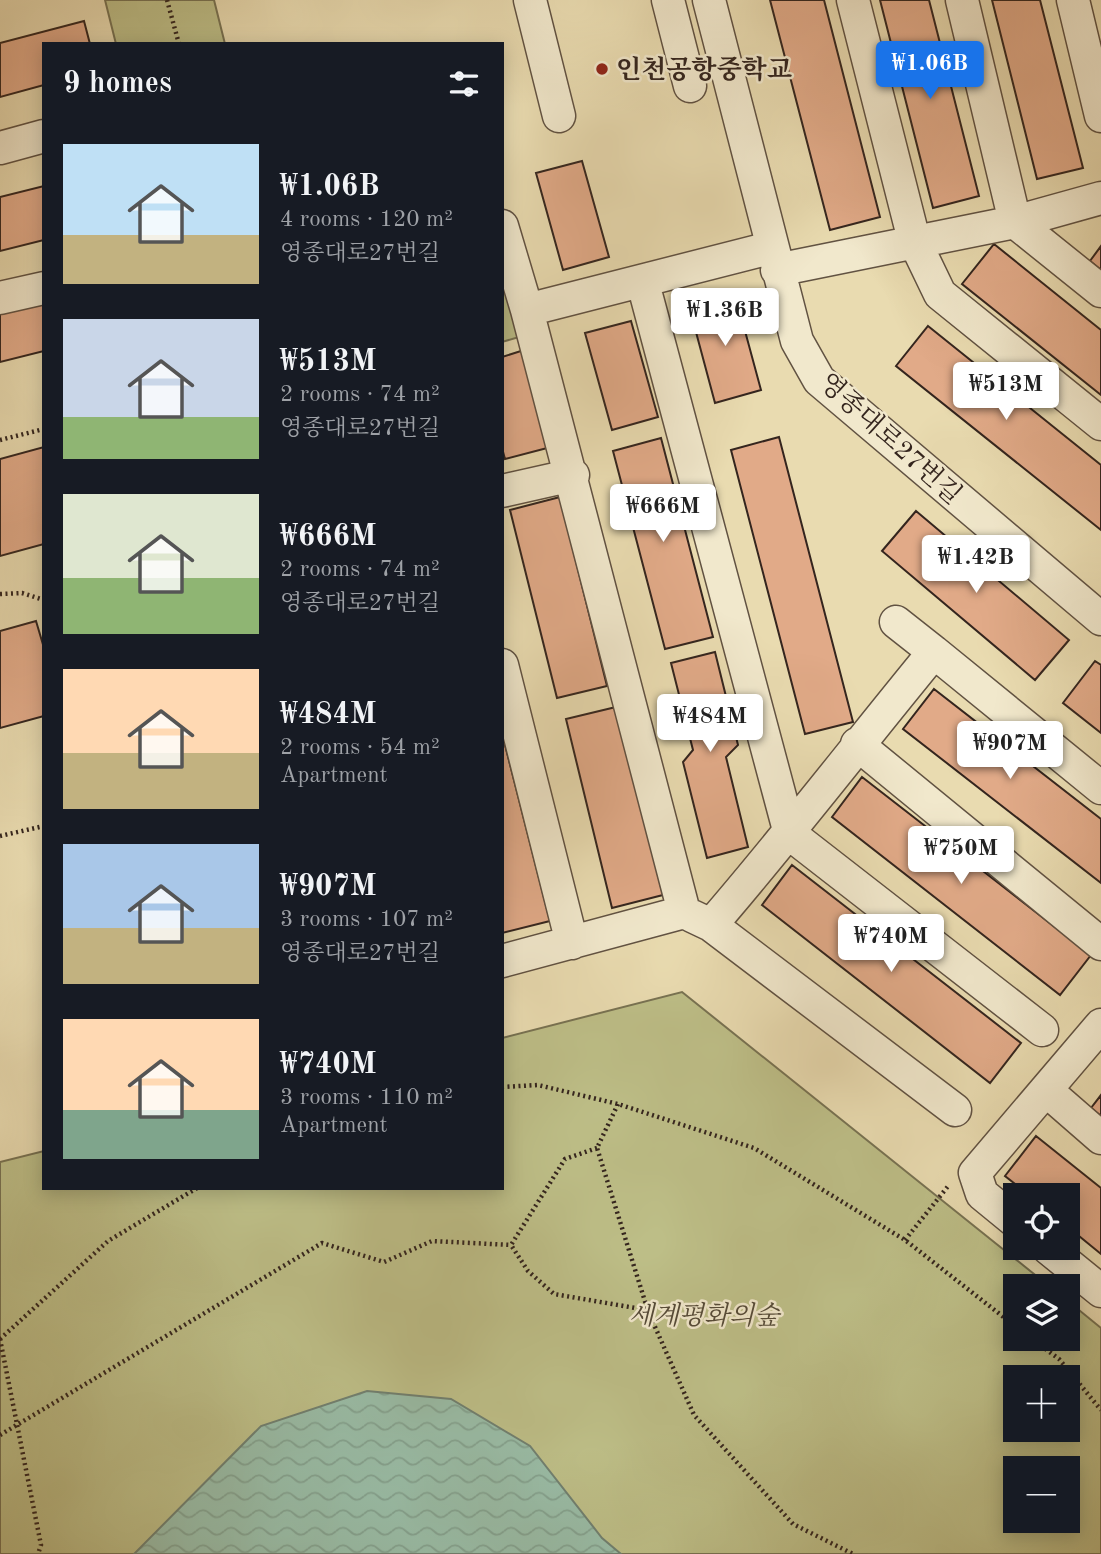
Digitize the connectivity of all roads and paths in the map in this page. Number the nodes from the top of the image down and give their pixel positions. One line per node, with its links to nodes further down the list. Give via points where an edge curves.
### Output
1 (167, 0): 8 (path)
2 (530, 0): 10 (street)
3 (668, 0): 9 (street)
4 (709, 0): 18 (street, 영종대로27번길)
5 (853, 0): 17 (street)
6 (962, 0): 15 (street)
7 (1073, 0): 11 (street)
8 (178, 42)
9 (690, 86)
10 (559, 116)
11 (1101, 116)
12 (42, 137): 13 (street)
13 (0, 148)
14 (1101, 198): 15 (street)
15 (1014, 222): 17 (street); 21 (street)
16 (504, 233): 23 (street)
17 (914, 240): 18 (street); 24 (street, via 940,294)
18 (774, 259): 19 (street); 31 (street, 영종대로27번길, via 797,341 820,380)
19 (643, 283): 23 (street); 38 (street)
20 (42, 288): 22 (street)
21 (1101, 292)
22 (0, 298)
23 (527, 310): 27 (street)
24 (1101, 424)
25 (42, 430): 26 (path)
26 (0, 440)
27 (573, 475): 28 (street); 40 (street)
28 (504, 491)
29 (0, 594): 30 (path, via 22,593)
30 (42, 599)
31 (1101, 619)
32 (896, 622): 33 (street)
33 (934, 652): 35 (street); 36 (street)
34 (504, 673): 41 (street)
35 (857, 744): 38 (street); 42 (street)
36 (1101, 788)
37 (42, 826): 39 (path)
38 (790, 834): 40 (street); 45 (street)
39 (0, 836)
40 (698, 919): 41 (street); 49 (street)
41 (572, 943): 43 (street)
42 (1101, 944)
43 (504, 960)
44 (1101, 1025): 47 (street)
45 (1042, 1030)
46 (504, 1087): 48 (path, via 538,1085)
47 (1047, 1091): 50 (street); 53 (street, via 975,1173 982,1194)
48 (618, 1104): 51 (path); 58 (path, via 754,1148 905,1240)
49 (955, 1110)
50 (1101, 1138)
51 (597, 1149): 54 (path, via 565,1159); 57 (path)
52 (194, 1190): 59 (path, via 108,1241)
53 (1003, 1211)
54 (511, 1245): 57 (path, via 528,1271 554,1294); 62 (path, via 432,1241 384,1262 322,1243)
55 (1063, 1260): 56 (street)
56 (1101, 1291)
57 (648, 1311): 65 (path, via 694,1415 793,1524)
58 (1003, 1317)
59 (0, 1339): 62 (path)
60 (1048, 1351): 61 (path)
61 (1101, 1410)
62 (17, 1424): 63 (path); 64 (path, via 41,1545)
63 (0, 1434)
64 (37, 1554)
65 (853, 1554)

